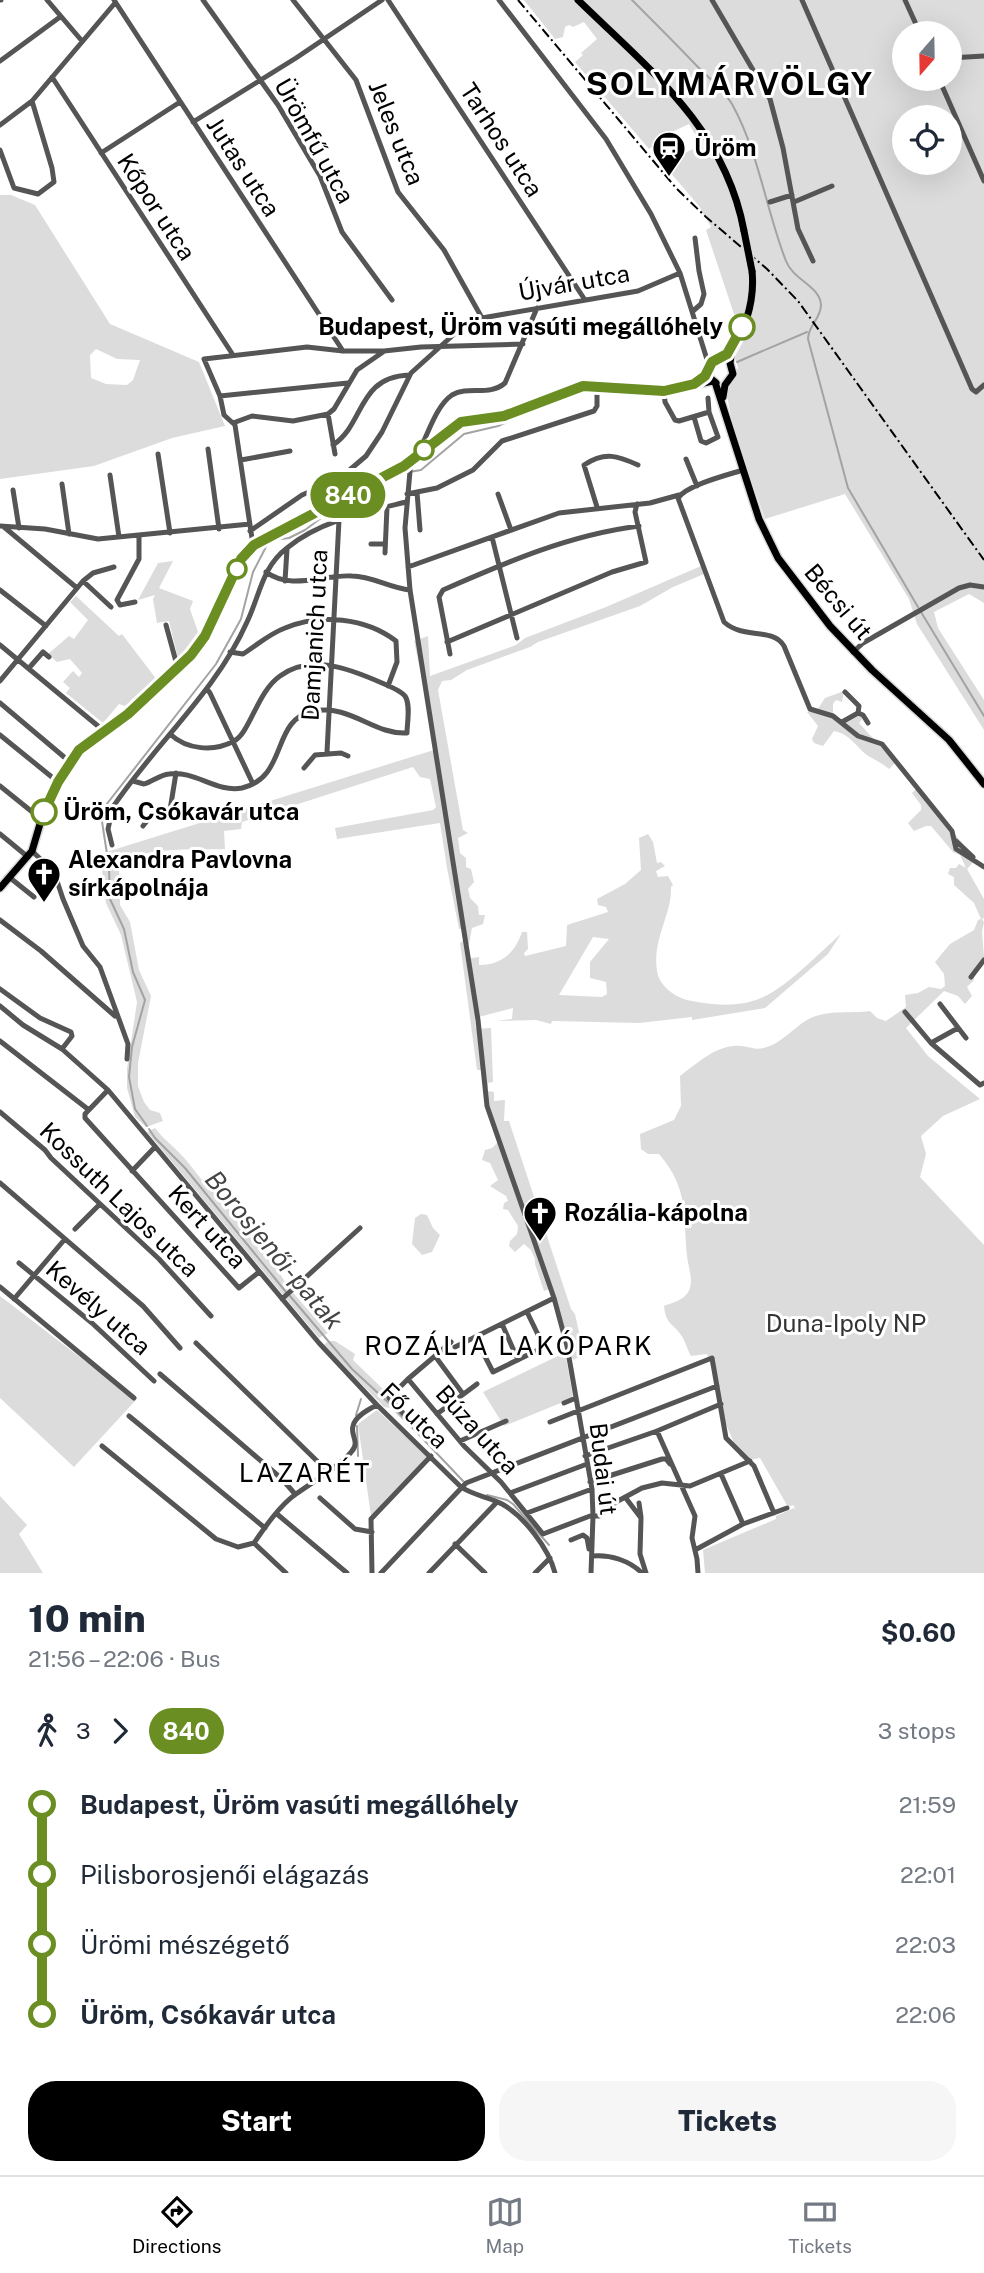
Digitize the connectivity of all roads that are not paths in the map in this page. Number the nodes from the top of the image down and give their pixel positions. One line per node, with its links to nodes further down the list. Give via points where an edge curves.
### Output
1 (47, 0): 12 (street)
2 (203, 0): 20 (street, Ürömfű utca)
3 (293, 0): 14 (street, Jeles utca)
4 (382, 0): 14 (street)
5 (388, 0): 36 (street, Tarhos utca)
6 (499, 0): 34 (street, via 606,139)
7 (578, 0): 41 (main road, bridge, via 669,90 706,133 727,173 752,271 751,302)
8 (712, 0): 30 (street, via 770,99)
9 (802, 0): 55 (street, via 974,391)
10 (905, 0): 13 (street)
11 (115, 1): 15 (street); 23 (street, Jutas utca)
12 (61, 17): 15 (street); 18 (street)
13 (915, 21)
14 (324, 39): 20 (street); 39 (street, Jeles utca, via 358,85 398,191 444,250)
15 (82, 41): 19 (street)
16 (984, 56): 17 (street)
17 (962, 57)
18 (0, 61)
19 (52, 76): 22 (street); 27 (street, Kőpor utca)
20 (261, 79): 24 (street); 35 (street, Ürömfű utca, via 320,176 342,232)
21 (944, 91): 28 (street)
22 (32, 101): 25 (street); 26 (street, via 54,182 38,194 14,188)
23 (180, 102): 24 (street, Jutas utca); 27 (street)
24 (193, 122): 44 (street, Jutas utca)
25 (0, 125)
26 (0, 150)
27 (100, 153): 46 (street, Kőpor utca)
28 (984, 181)
29 (832, 186): 30 (street)
30 (793, 199): 31 (street); 33 (street, via 798,229)
31 (770, 202)
32 (695, 238): 38 (street, via 705,294)
33 (813, 261)
34 (680, 273): 36 (street, Újvár utca, via 638,291); 38 (street)
35 (392, 300)
36 (585, 300): 37 (street, Újvár utca)
37 (537, 308): 39 (street, Újvár utca); 40 (street)
38 (693, 312): 43 (street)
39 (482, 318): 42 (street, Újvár utca, via 467,323)
40 (523, 344): 42 (street); 68 (street, via 502,386 458,392 447,400)
41 (733, 345): 47 (main road); 48 (main road)
42 (439, 346): 45 (street); 50 (street, Újvár utca)
43 (704, 346): 47 (street); 49 (street)
44 (343, 351): 45 (street); 46 (street, via 307,347)
45 (384, 351): 53 (street, via 362,365)
46 (233, 355): 58 (street, via 204,359)
47 (720, 359): 48 (main road); 49 (main road)
48 (730, 363): 52 (main road, via 733,374)
49 (709, 368): 51 (main road); 54 (main road)
50 (409, 375): 65 (street, via 395,376 374,388); 93 (street, via 366,456)
51 (714, 381): 52 (main road); 54 (main road); 60 (main road, Bécsi út)
52 (727, 382): 60 (main road, Bécsi út)
53 (348, 383): 58 (street); 62 (street)
54 (694, 384): 57 (main road)
55 (984, 385)
56 (597, 393): 80 (street, via 594,411 502,441 473,470 437,488)
57 (664, 394): 63 (street, via 675,420); 68 (main road, via 579,386 504,416 461,422)
58 (220, 396): 64 (street, via 224,415)
59 (708, 398): 61 (street)
60 (723, 405): 75 (main road, Bécsi út)
61 (709, 412): 63 (street); 63 (street, via 718,438 706,443 701,441)
62 (328, 414): 64 (street, via 293,421 252,416); 65 (street)
63 (694, 417)
64 (233, 423): 72 (street)
65 (333, 445): 70 (street)
66 (208, 449): 92 (street)
67 (290, 451): 72 (street)
68 (420, 453): 74 (main road)
69 (158, 454): 96 (street)
70 (335, 454)
71 (686, 459): 78 (street)
72 (241, 460): 93 (street)
73 (638, 466): 87 (street, via 610,455 584,465)
74 (411, 468): 81 (street, Budai út); 103 (main road)
75 (743, 470): 78 (street); 127 (main road, Bécsi út, via 774,551)
76 (110, 475): 99 (street)
77 (62, 484): 97 (street)
78 (697, 486): 83 (street)
79 (13, 490): 91 (street)
80 (417, 492): 81 (street); 94 (street)
81 (407, 494): 84 (street, Budai út)
82 (498, 494): 95 (street)
83 (679, 495): 85 (street); 141 (street, via 724,622 741,632 779,639 809,708)
84 (406, 502): 86 (street); 107 (street, Budai út)
85 (637, 504): 87 (street); 89 (street)
86 (387, 507): 88 (street); 102 (street)
87 (597, 507): 95 (street, via 559,513)
88 (339, 520): 104 (street); 110 (street, Damjanich utca)
89 (639, 526): 106 (street, via 599,531); 119 (street, via 646,562)
90 (1, 528): 91 (street); 114 (street)
91 (19, 528): 97 (street)
92 (219, 528): 93 (street); 96 (street)
93 (250, 528): 103 (street)
94 (420, 530)
95 (510, 530): 100 (street)
96 (170, 533): 98 (street)
97 (69, 534): 99 (street, via 98,540)
98 (139, 536): 99 (street); 117 (street, via 139,559 117,600 120,605)
99 (119, 537)
100 (492, 537): 106 (street); 107 (street)
101 (371, 544): 102 (street)
102 (385, 544): 105 (street)
103 (254, 545): 133 (main road, via 241,559 205,636)
104 (287, 548): 109 (street); 112 (street)
105 (385, 552)
106 (500, 565): 119 (street); 124 (street, via 440,593)
107 (408, 567): 116 (street, Budai út)
108 (114, 568): 111 (street)
109 (266, 572): 112 (street); 126 (street, via 247,623)
110 (336, 576): 112 (street); 116 (street, via 365,577); 120 (street, Damjanich utca)
111 (83, 581): 114 (street); 118 (street)
112 (285, 581)
113 (984, 587): 127 (street, via 965,585)
114 (77, 588): 122 (street)
115 (0, 590): 122 (street)
116 (410, 590): 200 (street, Budai út, via 478,1020 487,1106)
117 (135, 602)
118 (111, 607)
119 (512, 615): 123 (street); 124 (street)
120 (334, 620): 126 (street, via 293,625 243,654); 131 (street, Damjanich utca); 135 (street, via 374,628 396,641 397,662)
121 (166, 625): 133 (street)
122 (46, 626): 130 (street)
123 (517, 638)
124 (447, 642): 128 (street)
125 (0, 645): 130 (street)
126 (230, 652): 136 (street)
127 (853, 652): 155 (main road, Bécsi út, via 949,740)
128 (450, 654)
129 (49, 657): 132 (street, via 43,652)
130 (19, 660): 132 (street); 134 (street)
131 (331, 666): 135 (street); 139 (street, Damjanich utca); 146 (street, via 298,667 279,677 263,693 242,736)
132 (29, 668): 143 (street)
133 (178, 669): 143 (main road)
134 (0, 681)
135 (388, 686): 139 (street, via 407,701 407,733 389,732)
136 (207, 689): 144 (street); 146 (street)
137 (845, 692): 140 (street, via 859,706)
138 (0, 704): 149 (street)
139 (329, 710): 147 (street, Damjanich utca); 154 (street, via 308,712 293,721 272,767)
140 (858, 713): 141 (street); 142 (street)
141 (842, 722): 162 (street, via 858,736 882,744 946,822)
142 (868, 723)
143 (104, 730): 149 (main road)
144 (170, 734): 146 (street, via 206,750); 152 (street)
145 (0, 735): 153 (street)
146 (232, 742): 154 (street)
147 (327, 752): 148 (street); 150 (street, via 315,755)
148 (348, 757)
149 (69, 762): 153 (main road)
150 (304, 768)
151 (176, 773): 152 (street, via 144,784); 154 (street, via 228,788); 157 (street)
152 (133, 781): 163 (street, via 111,813)
153 (58, 782): 159 (main road)
154 (253, 784)
155 (984, 784)
156 (0, 786): 159 (street)
157 (170, 810): 158 (street); 160 (street, via 156,813)
158 (187, 815)
159 (41, 818): 164 (main road)
160 (143, 826)
161 (0, 834): 164 (street)
162 (956, 841): 165 (street); 166 (street, via 956,849)
163 (111, 845)
164 (29, 854): 167 (main road); 177 (street, via 54,872 83,946 100,967)
165 (973, 857)
166 (984, 866)
167 (9, 877): 168 (main road); 169 (street)
168 (0, 888)
169 (34, 897)
170 (0, 920): 177 (street)
171 (984, 960): 172 (street)
172 (971, 977)
173 (0, 989): 182 (street, via 40,1018 71,1032)
174 (940, 1004): 178 (street)
175 (0, 1006): 182 (street, Fő utca)
176 (905, 1012): 181 (street)
177 (117, 1018): 183 (street, via 128,1044)
178 (958, 1028): 179 (street); 181 (street)
179 (966, 1038)
180 (0, 1041): 186 (street, Kert utca)
181 (931, 1043): 184 (street)
182 (62, 1049): 185 (street, Fő utca)
183 (127, 1059)
184 (982, 1084)
185 (108, 1090): 186 (street); 188 (street, Fő utca)
186 (89, 1110): 189 (street, Kert utca, via 85,1118)
187 (0, 1112): 191 (street, Kossuth Lajos utca)
188 (154, 1148): 189 (street); 196 (street, Fő utca)
189 (132, 1171): 196 (street, Kert utca, via 239,1288)
190 (0, 1182): 194 (street)
191 (100, 1203): 193 (street); 203 (street, Kossuth Lajos utca)
192 (360, 1228): 199 (street)
193 (75, 1229)
194 (65, 1238): 197 (street); 208 (street, via 143,1306)
195 (19, 1263): 197 (street, Kevély utca)
196 (259, 1272): 199 (street, Fő utca)
197 (34, 1275): 201 (street); 214 (street, Kevély utca)
198 (0, 1287): 201 (street)
199 (286, 1296): 222 (street, Fő utca, via 319,1343)
200 (554, 1298): 202 (street); 219 (street, Budai út)
201 (15, 1299): 218 (street)
202 (527, 1312): 204 (street); 211 (street, via 544,1347)
203 (211, 1316)
204 (502, 1324): 205 (street); 211 (street)
205 (475, 1338): 209 (street); 211 (street, via 492,1372)
206 (450, 1342): 210 (street)
207 (196, 1343): 239 (street)
208 (180, 1348)
209 (455, 1348)
210 (435, 1356): 213 (street); 217 (street)
211 (518, 1360)
212 (160, 1374): 245 (street)
213 (408, 1379): 224 (street, Búza utca); 229 (street, Búza utca, via 389,1398)
214 (154, 1381)
215 (477, 1384): 217 (street)
216 (717, 1385): 221 (street); 223 (street, via 712,1358); 230 (street)
217 (463, 1394): 224 (street)
218 (134, 1398)
219 (576, 1398): 220 (street); 223 (street, Budai út)
220 (564, 1403)
221 (721, 1404): 228 (street); 235 (street, via 726,1438)
222 (377, 1405): 234 (street, Fő utca); 239 (street, via 353,1424 356,1443 351,1453)
223 (578, 1410): 227 (street); 230 (street, Budai út)
224 (436, 1414): 231 (street, Búza utca)
225 (129, 1416): 257 (street)
226 (506, 1421): 231 (street)
227 (550, 1422)
228 (656, 1431): 233 (street); 237 (street)
229 (425, 1436)
230 (582, 1436): 233 (street, Budai út); 238 (street)
231 (460, 1441): 238 (street, Búza utca)
232 (102, 1446): 260 (street, via 216,1539 238,1547)
233 (585, 1456): 236 (street, Budai út)
234 (430, 1457): 243 (street, Fő utca); 258 (street, via 371,1519)
235 (751, 1461): 240 (street); 252 (street)
236 (587, 1464): 241 (street, Budai út); 244 (street)
237 (675, 1469): 241 (street, via 662,1459); 242 (street)
238 (491, 1472): 243 (street); 244 (street, Búza utca)
239 (324, 1473): 245 (street)
240 (721, 1474): 242 (street); 256 (street)
241 (591, 1485): 251 (street); 254 (street, Budai út)
242 (682, 1486): 246 (street, via 662,1483); 262 (street, via 695,1518 691,1538)
243 (461, 1487): 248 (street, Fő utca); 268 (street)
244 (510, 1493): 251 (street, Búza utca)
245 (295, 1494): 253 (street)
246 (625, 1497): 254 (street); 255 (street)
247 (320, 1499): 258 (street, via 355,1529)
248 (498, 1502): 261 (street); 264 (street, Fő utca, via 538,1538)
249 (639, 1503): 255 (street)
250 (787, 1508): 252 (street)
251 (527, 1513): 254 (street, Búza utca, via 543,1534)
252 (774, 1513): 256 (street)
253 (277, 1514): 257 (street); 266 (street)
254 (593, 1517): 263 (street, Budai út)
255 (641, 1518): 274 (street)
256 (743, 1524): 262 (street)
257 (265, 1528): 260 (street)
258 (372, 1532): 267 (street)
259 (570, 1540): 263 (street, via 583,1535)
260 (254, 1543): 265 (street)
261 (455, 1544): 269 (street); 270 (street)
262 (695, 1549): 275 (street)
263 (592, 1555): 273 (street, Budai út); 274 (street, via 619,1559)
264 (550, 1558): 271 (street); 272 (street, Fő utca)
265 (286, 1573)
266 (347, 1573)
267 (372, 1573)
268 (381, 1573)
269 (429, 1573)
270 (485, 1573)
271 (534, 1573)
272 (555, 1573)
273 (591, 1573)
274 (644, 1573)
275 (698, 1573)

